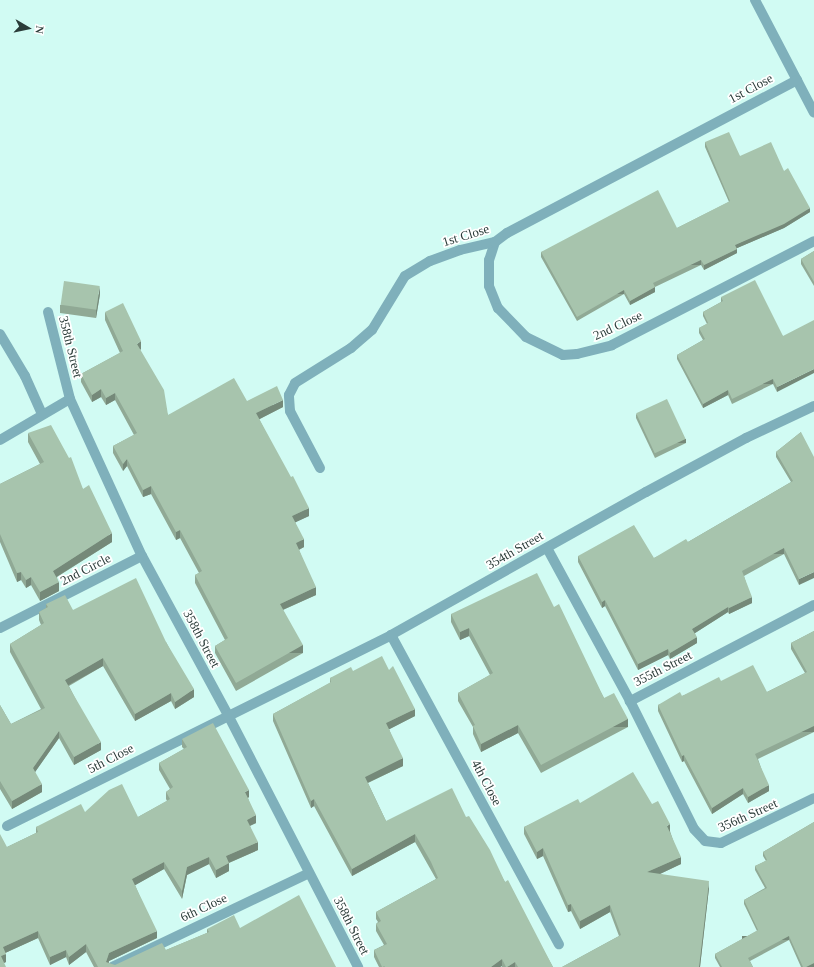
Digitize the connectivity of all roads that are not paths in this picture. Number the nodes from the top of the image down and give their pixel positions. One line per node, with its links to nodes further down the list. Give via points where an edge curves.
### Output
1 (755, 0): 2 (street)
2 (797, 80): 3 (street); 5 (street, 1st Close, via 507,233)
3 (814, 112)
4 (814, 241): 5 (street, 2nd Close, via 612,345 590,352 563,355 526,337 498,308 488,273)
5 (495, 242): 12 (street, 1st Close, via 460,250 419,266 405,276 372,330 351,348 295,383 289,395 290,411)
6 (48, 312): 8 (street, 358th Street)
7 (0, 334): 10 (street, via 25,376)
8 (70, 399): 10 (street); 14 (street, 358th Street)
9 (814, 406): 13 (street, 354th Street, via 740,442)
10 (42, 414): 11 (street)
11 (0, 440)
12 (320, 468)
13 (547, 548): 17 (street, 354th Street); 18 (street)
14 (142, 556): 16 (street, 2nd Circle); 19 (street, 358th Street)
15 (814, 605): 18 (street, 355th Street)
16 (0, 628)
17 (391, 635): 19 (street, 354th Street); 24 (street, 4th Close)
18 (630, 701): 22 (street, 355th Street)
19 (228, 715): 21 (street, 5th Close); 23 (street, 358th Street)
20 (814, 798): 22 (street, 356th Street, via 721,843 705,841)
21 (7, 826)
22 (694, 829)
23 (309, 873): 25 (street, 6th Close); 26 (street, 358th Street)
24 (559, 944)
25 (112, 967)
26 (358, 967)

